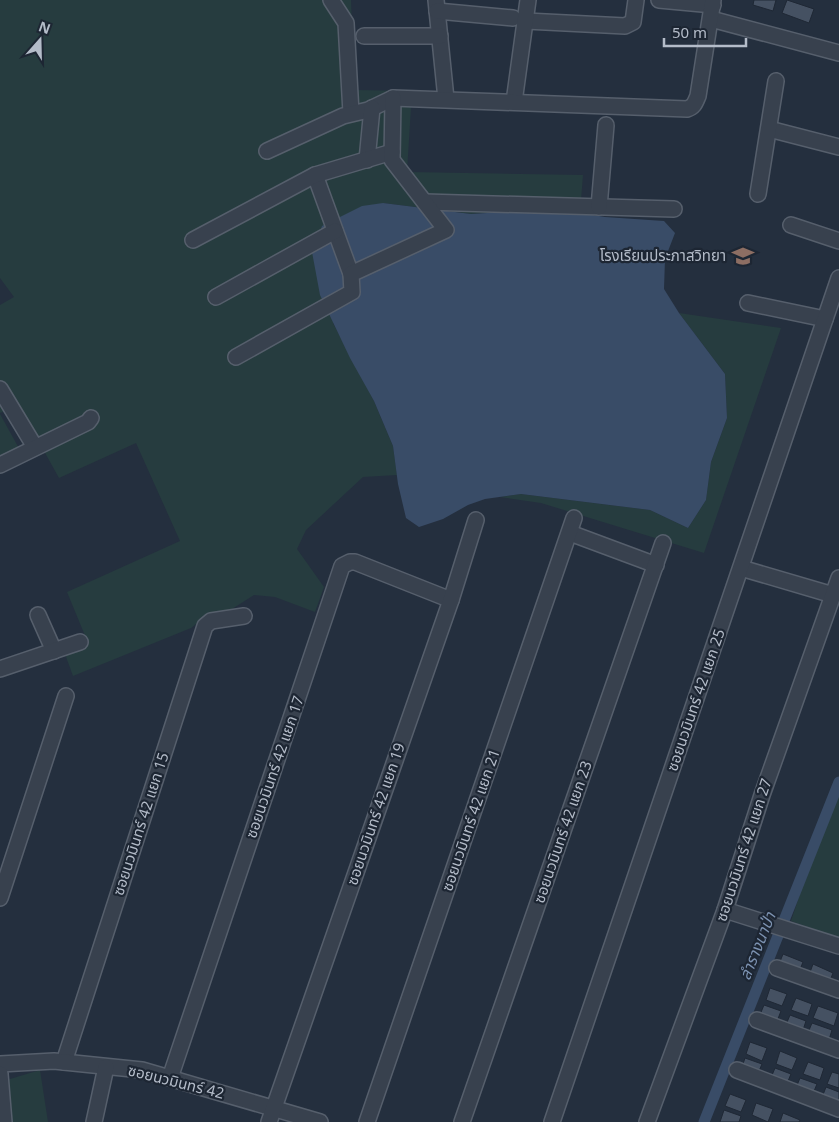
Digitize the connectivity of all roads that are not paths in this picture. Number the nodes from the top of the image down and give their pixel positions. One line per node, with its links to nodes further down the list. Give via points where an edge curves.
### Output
1 (331, 0): 16 (street, via 346,23)
2 (528, 0): 7 (street)
3 (636, 0): 7 (street, via 633,22 625,26)
4 (658, 0): 6 (street)
5 (436, 5): 7 (street); 9 (street)
6 (712, 8): 10 (street); 14 (street, via 698,96 692,107)
7 (520, 19): 14 (street)
8 (364, 36): 9 (street)
9 (440, 36): 13 (street)
10 (839, 53)
11 (776, 81): 18 (street)
12 (393, 98): 13 (street); 15 (street); 21 (street)
13 (446, 99): 14 (street)
14 (514, 102)
15 (372, 108): 16 (street); 22 (street)
16 (351, 113): 20 (street)
17 (606, 125): 26 (street)
18 (769, 129): 19 (street); 24 (street)
19 (839, 147)
20 (267, 151)
21 (392, 152): 22 (street); 25 (street, via 392,160)
22 (367, 160): 23 (street)
23 (315, 175): 29 (street); 30 (street)
24 (758, 194)
25 (424, 202): 26 (street); 32 (street, via 446,230)
26 (599, 207): 27 (street)
27 (674, 209)
28 (791, 225): 31 (street)
29 (335, 231): 32 (street); 34 (street)
30 (193, 240)
31 (839, 240)
32 (351, 274): 37 (street, via 352,292)
33 (839, 278): 36 (street, ซอยนวมินทร์ 42 แยก 25)
34 (216, 297)
35 (748, 303): 36 (street)
36 (825, 319): 48 (street, ซอยนวมินทร์ 42 แยก 25)
37 (236, 357)
38 (0, 389): 39 (street)
39 (7, 414): 41 (street)
40 (91, 418): 41 (street)
41 (35, 447): 42 (street)
42 (0, 465)
43 (574, 518): 45 (street, ซอยนวมินทร์ 42 แยก 21)
44 (476, 520): 51 (street, ซอยนวมินทร์ 42 แยก 19)
45 (570, 533): 47 (street); 76 (street, ซอยนวมินทร์ 42 แยก 21)
46 (663, 543): 47 (street, ซอยนวมินทร์ 42 แยก 23)
47 (656, 565): 77 (street, ซอยนวมินทร์ 42 แยก 23)
48 (741, 568): 50 (street); 78 (street, ซอยนวมินทร์ 42 แยก 25)
49 (839, 578): 50 (street, ซอยนวมินทร์ 42 แยก 27)
50 (833, 595): 59 (street, ซอยนวมินทร์ 42 แยก 27)
51 (451, 600): 70 (street, ซอยนวมินทร์ 42 แยก 17, via 355,562 342,566); 72 (street, ซอยนวมินทร์ 42 แยก 19)
52 (38, 615): 55 (street)
53 (244, 616): 65 (street, ซอยนวมินทร์ 42 แยก 15, via 211,621 205,626)
54 (80, 642): 55 (street)
55 (54, 651): 56 (street)
56 (0, 669)
57 (66, 696): 58 (street)
58 (0, 898)
59 (725, 910): 60 (street); 79 (street, ซอยนวมินทร์ 42 แยก 27)
60 (839, 946)
61 (777, 968): 62 (street)
62 (839, 990)
63 (757, 1020): 64 (street)
64 (839, 1050)
65 (64, 1062): 66 (street, ซอยนวมินทร์ 42); 67 (street, ซอยนวมินทร์ 42)
66 (0, 1064)
67 (106, 1067): 70 (street, ซอยนวมินทร์ 42, via 142,1070); 74 (street)
68 (737, 1070): 71 (street)
69 (0, 1074): 73 (street)
70 (170, 1078): 72 (street, ซอยนวมินทร์ 42, via 256,1104)
71 (839, 1109)
72 (272, 1115): 75 (street, ซอยนวมินทร์ 42)
73 (4, 1122)
74 (94, 1122)
75 (320, 1122)
76 (367, 1122)
77 (462, 1122)
78 (552, 1122)
79 (647, 1122)

